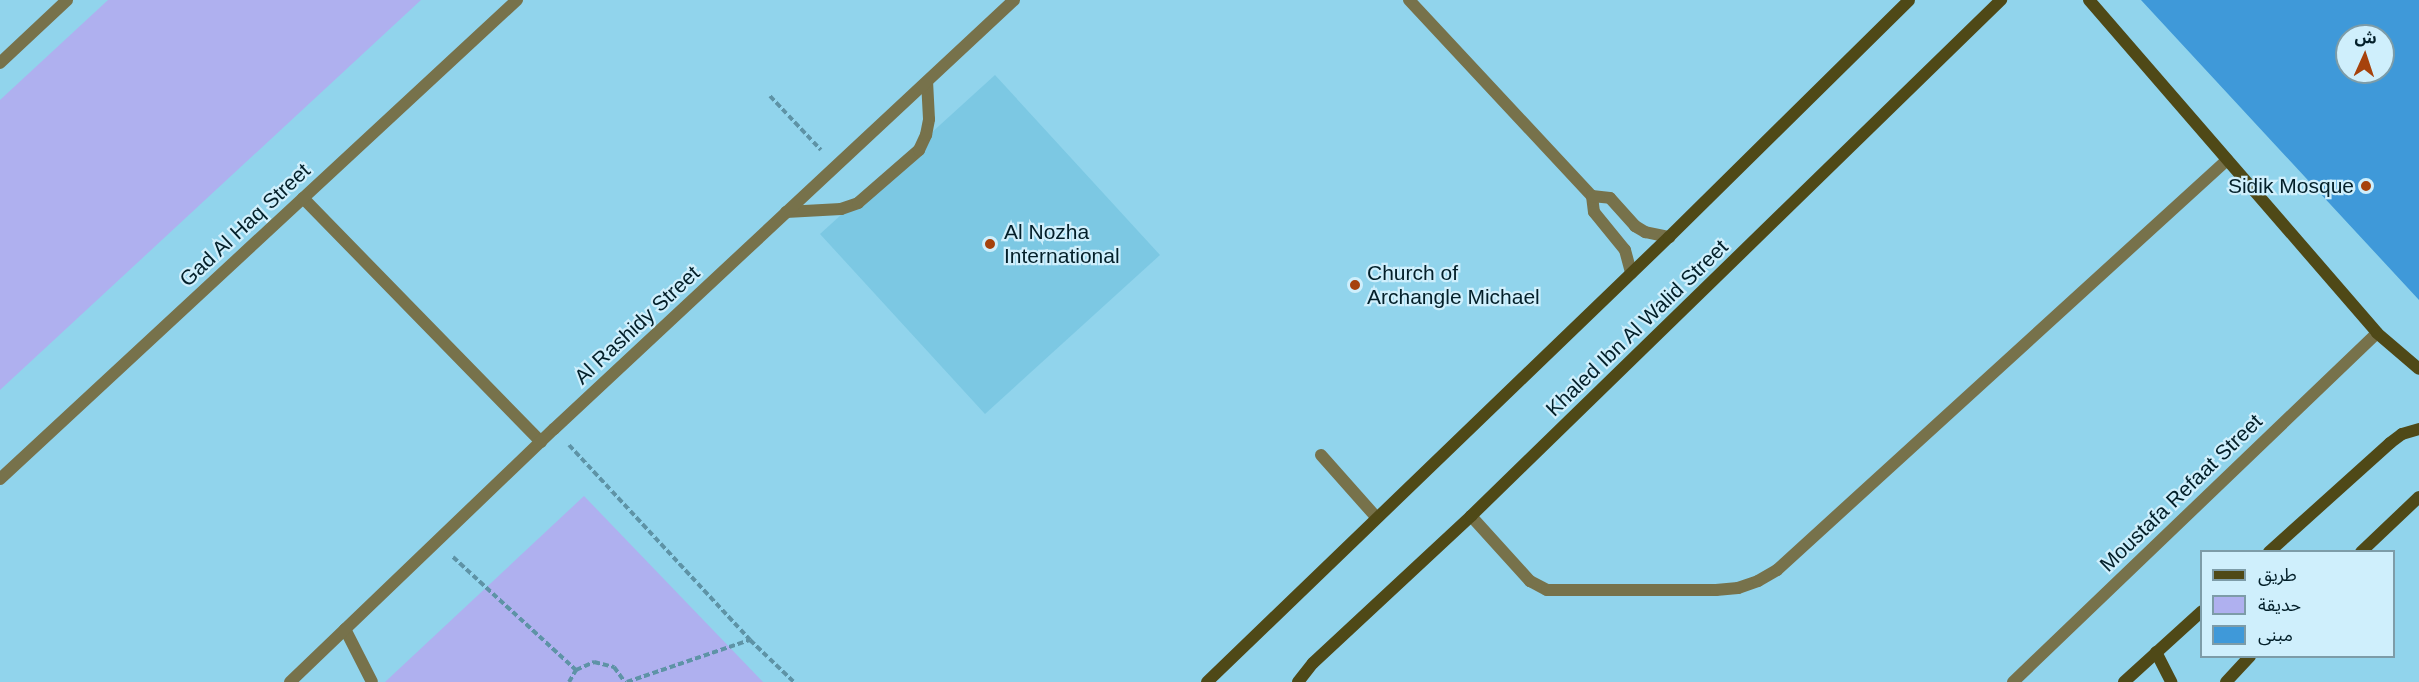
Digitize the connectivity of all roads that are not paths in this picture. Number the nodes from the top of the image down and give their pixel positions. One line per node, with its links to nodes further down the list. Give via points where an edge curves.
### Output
1 (67, 0): 8 (street)
2 (517, 0): 12 (street, Gad Al Haq Street)
3 (1014, 0): 9 (street, Al Rashidy Street)
4 (1409, 0): 11 (street)
5 (1909, 0): 14 (street, Khaled Ibn Al Walid Street)
6 (2001, 0): 23 (street, Khaled Ibn Al Walid Street)
7 (2089, 0): 10 (street)
8 (0, 63)
9 (927, 82): 13 (street, Al Rashidy Street); 13 (street, via 928,119 919,150 858,203 841,209)
10 (2227, 160): 16 (street); 23 (street, via 1777,570 1758,581 1716,590 1547,590 1530,581)
11 (1592, 196): 14 (street, via 1610,198 1645,232); 15 (street, via 1594,212 1625,250)
12 (303, 198): 19 (street); 21 (street, Gad Al Haq Street)
13 (786, 212): 19 (street, Al Rashidy Street)
14 (1669, 237): 15 (street, Khaled Ibn Al Walid Street)
15 (1631, 273): 24 (street, Khaled Ibn Al Walid Street)
16 (2377, 333): 17 (street); 35 (street, Moustafa Refaat Street)
17 (2419, 369)
18 (2419, 429): 25 (street, via 2390,443)
19 (541, 442): 28 (street, Al Rashidy Street)
20 (1321, 455): 24 (street)
21 (0, 479)
22 (2419, 497): 26 (street)
23 (1471, 516): 34 (street, Khaled Ibn Al Walid Street, via 1313,663)
24 (1377, 518): 33 (street, Khaled Ibn Al Walid Street)
25 (2271, 550)
26 (2363, 550)
27 (2200, 613): 29 (street)
28 (345, 629): 31 (street, Al Rashidy Street); 32 (street)
29 (2156, 652): 36 (street); 37 (street)
30 (2249, 658): 38 (street)
31 (290, 682)
32 (372, 682)
33 (1207, 682)
34 (1298, 682)
35 (2013, 682)
36 (2124, 682)
37 (2171, 682)
38 (2226, 682)

